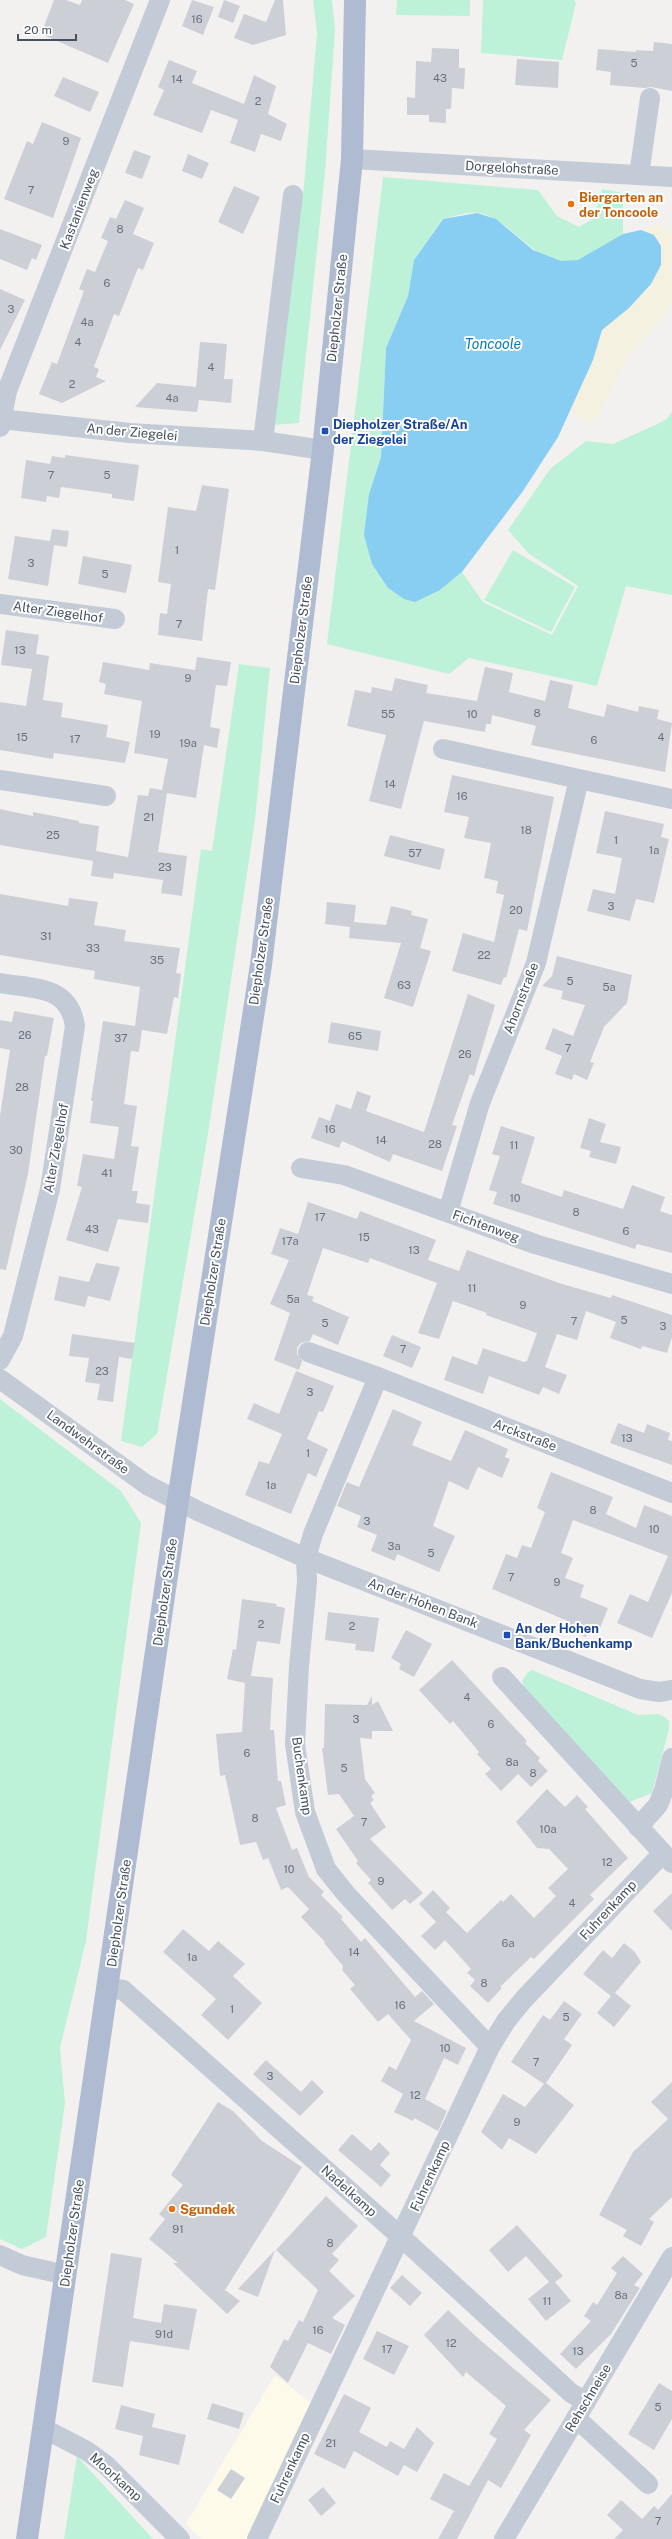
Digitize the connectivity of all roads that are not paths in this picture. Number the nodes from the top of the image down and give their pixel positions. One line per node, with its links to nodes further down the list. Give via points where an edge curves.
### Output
1 (160, 0): 8 (street, Kastanienweg, via 8,391)
2 (355, 0): 4 (main road, Diepholzer Straße)
3 (650, 98): 5 (street)
4 (352, 159): 5 (street, Dorgelohstraße); 10 (main road, Diepholzer Straße)
5 (639, 175): 6 (street, Dorgelohstraße)
6 (672, 177)
7 (293, 195): 9 (street)
8 (1, 422): 9 (street, An der Ziegelei)
9 (263, 441): 10 (street, An der Ziegelei)
10 (323, 450): 27 (main road, Diepholzer Straße, via 261,965)
11 (0, 604): 12 (street, Alter Ziegelhof)
12 (115, 619)
13 (443, 749): 14 (street)
14 (579, 778): 17 (street); 20 (street, Ahornstraße, via 536,963 480,1103)
15 (0, 780): 16 (street)
16 (106, 796)
17 (672, 799)
18 (0, 983): 23 (street, Alter Ziegelhof, via 56,994 67,1002 74,1014 75,1026 48,1196 15,1328)
19 (301, 1168): 20 (street, Fichtenweg, via 344,1175)
20 (448, 1212): 21 (street, Fichtenweg, via 535,1244)
21 (672, 1284)
22 (308, 1352): 24 (street, Arckstraße)
23 (0, 1360)
24 (378, 1377): 26 (street, Arckstraße); 28 (street, via 312,1534)
25 (0, 1379): 27 (street, Landwehrstraße, via 147,1485)
26 (672, 1493)
27 (178, 1500): 28 (street, An der Hohen Bank); 34 (main road, Diepholzer Straße)
28 (306, 1558): 30 (street, An der Hohen Bank, via 640,1689 659,1692); 35 (street, Buchenkamp, via 307,1582 295,1744 305,1812 326,1869 346,1894)
29 (502, 1677): 32 (street)
30 (672, 1690)
31 (672, 1758): 32 (street, via 658,1805)
32 (638, 1827): 33 (street)
33 (667, 1858): 35 (street, Fuhrenkamp, via 524,1999)
34 (108, 1988): 36 (street, Nadelkamp, via 123,1990); 39 (main road, Diepholzer Straße)
35 (490, 2047): 36 (street, Fuhrenkamp)
36 (400, 2236): 40 (street, Nadelkamp, via 571,2393); 45 (street, Fuhrenkamp)
37 (0, 2255): 39 (street, via 22,2265)
38 (672, 2257): 40 (street, Rehschneise)
39 (66, 2275): 41 (main road, Diepholzer Straße)
40 (581, 2410): 42 (street, Nadelkamp); 46 (street, Rehschneise)
41 (43, 2428): 43 (main road, Diepholzer Straße); 44 (street, Moorkamp, via 87,2451 106,2465)
42 (648, 2484)
43 (27, 2539)
44 (180, 2539)
45 (257, 2539)
46 (504, 2539)

